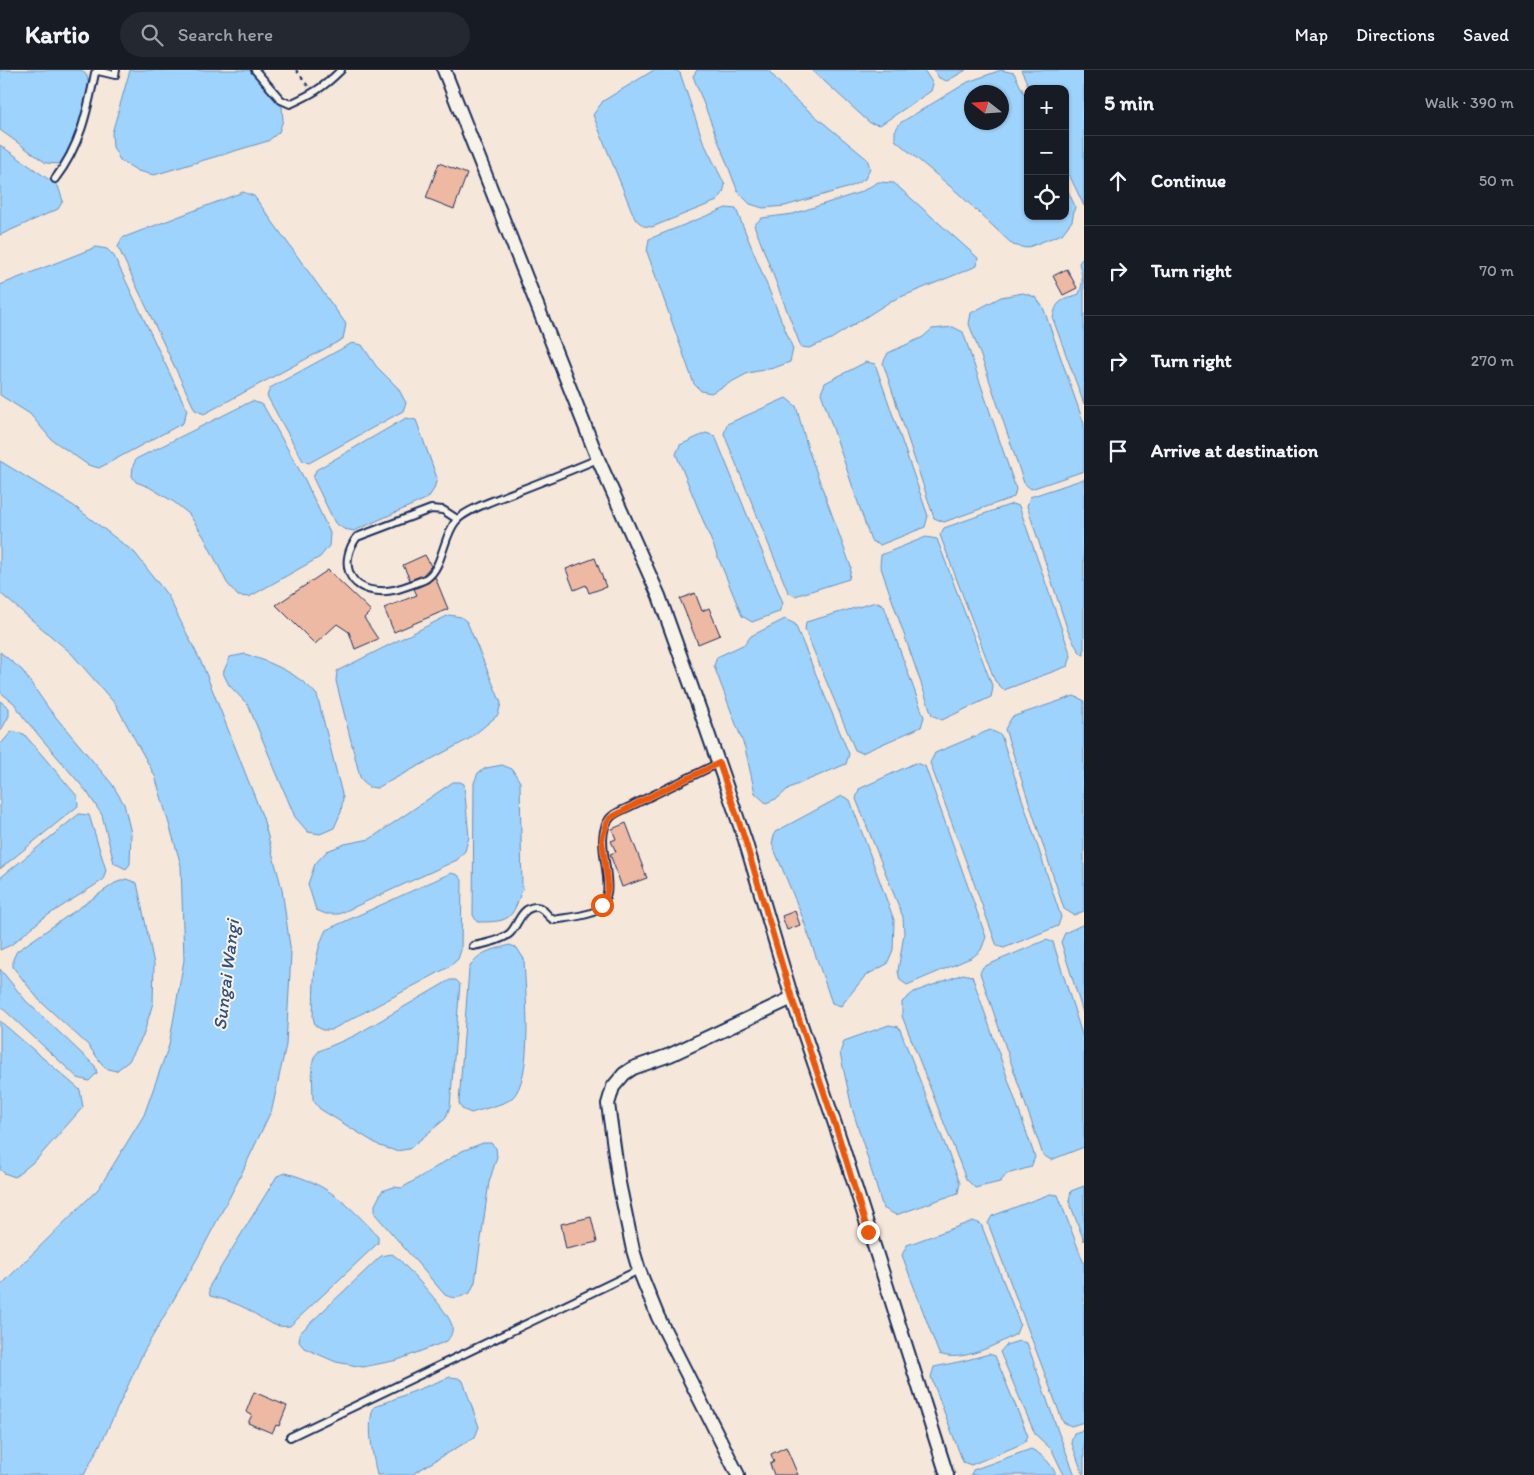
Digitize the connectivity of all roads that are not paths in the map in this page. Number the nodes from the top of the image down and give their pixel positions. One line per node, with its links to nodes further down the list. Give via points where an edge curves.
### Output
1 (95, 70): 2 (lane, via 114,76); 6 (lane, via 75,147)
2 (116, 70)
3 (255, 70): 4 (lane, via 275,94 290,104 314,94)
4 (341, 70)
5 (444, 70): 7 (street)
6 (55, 179)
7 (598, 459): 8 (lane, via 478,507); 9 (street, via 659,596)
8 (457, 519): 8 (lane, via 443,510 431,509 357,537 346,564 350,577 361,586 377,592 394,591 427,578 435,569 448,531)
9 (719, 763): 10 (lane, via 610,818 602,839 608,887 602,905 594,912 554,920 542,909 530,908 509,934); 11 (street)
10 (472, 946)
11 (792, 998): 12 (street, via 670,1055 633,1068 613,1087 608,1104 619,1183); 15 (street)
12 (639, 1270): 13 (lane); 14 (street, via 658,1317)
13 (290, 1437)
14 (738, 1475)
15 (947, 1475)

